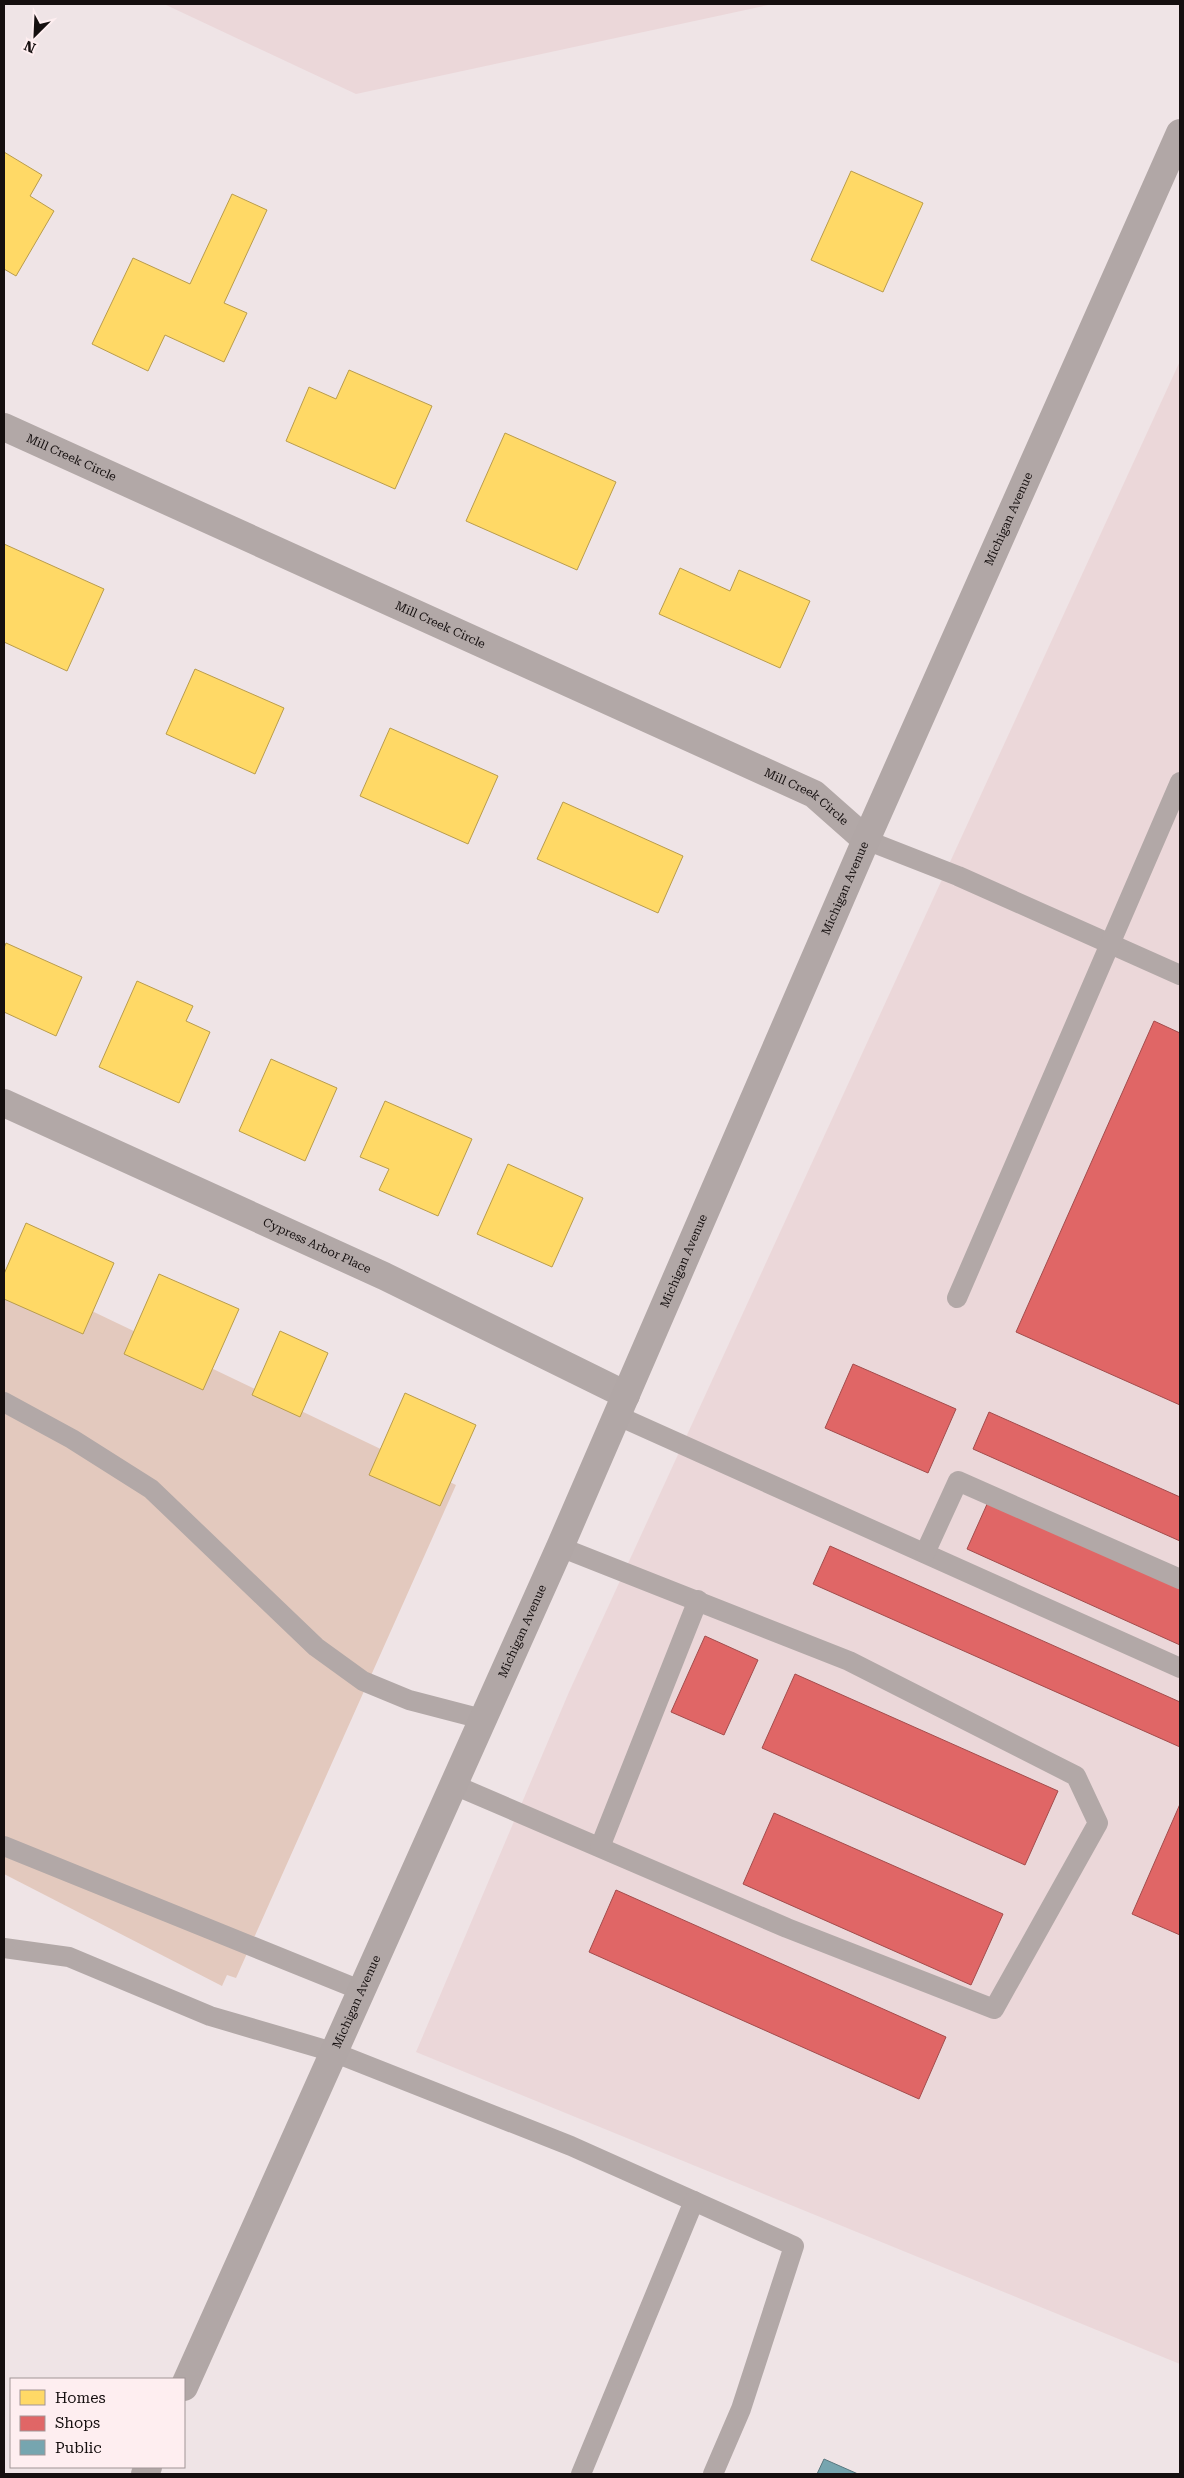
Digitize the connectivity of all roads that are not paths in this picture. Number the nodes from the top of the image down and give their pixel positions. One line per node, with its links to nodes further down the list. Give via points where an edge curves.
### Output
1 (1180, 133): 2 (main road, Michigan Avenue)
2 (1173, 165): 5 (main road, Michigan Avenue)
3 (4, 427): 5 (street, Mill Creek Circle, via 814,794)
4 (1180, 782): 6 (lane)
5 (866, 840): 6 (lane, via 958,876); 11 (main road, Michigan Avenue)
6 (1110, 944): 7 (lane); 9 (lane)
7 (1180, 975)
8 (4, 1103): 11 (street, Cypress Arbor Place, via 384,1276)
9 (957, 1298)
10 (4, 1402): 17 (lane, via 72,1439 151,1489 316,1647 362,1681 409,1700)
11 (621, 1405): 12 (main road, Michigan Avenue); 13 (lane)
12 (560, 1547): 15 (lane); 17 (main road, Michigan Avenue)
13 (925, 1553): 14 (lane, via 958,1481); 16 (lane)
14 (1180, 1579)
15 (698, 1600): 20 (lane); 20 (lane, via 849,1661 1076,1776 1098,1823 994,2009 787,1928)
16 (1180, 1668)
17 (482, 1719): 18 (main road, Michigan Avenue)
18 (452, 1784): 20 (lane); 22 (main road, Michigan Avenue)
19 (4, 1846): 22 (lane)
20 (600, 1847)
21 (4, 1948): 23 (lane, via 69,1957 210,2016)
22 (360, 1990): 23 (main road, Michigan Avenue)
23 (333, 2052): 24 (lane, via 571,2146); 25 (main road, Michigan Avenue)
24 (694, 2201): 26 (lane); 27 (lane, via 794,2246 741,2409)
25 (185, 2385)
26 (581, 2474)
27 (713, 2474)

